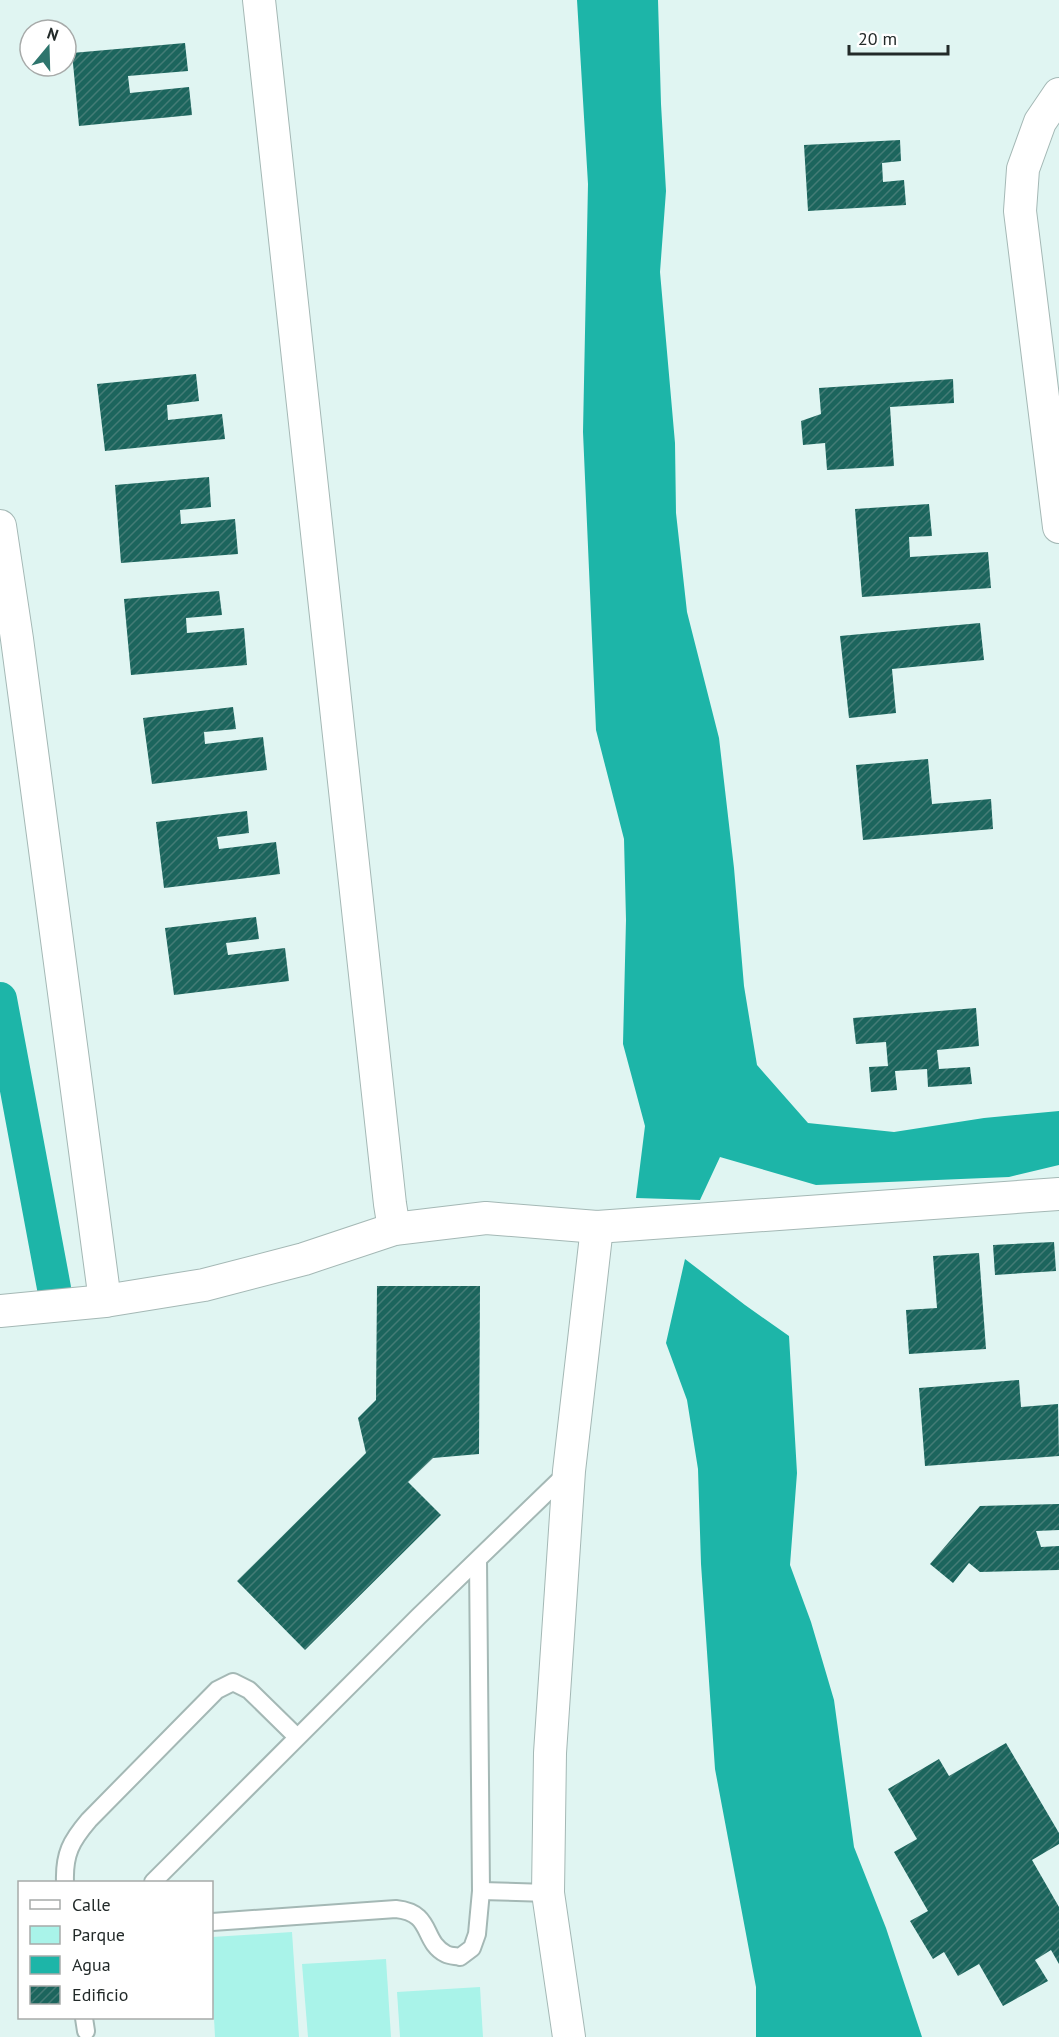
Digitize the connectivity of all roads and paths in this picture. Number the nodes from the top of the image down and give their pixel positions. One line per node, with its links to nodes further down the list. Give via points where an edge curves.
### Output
1 (259, 0): 7 (street)
2 (1059, 94): 4 (street, via 1040,122 1023,169 1020,211)
3 (0, 525): 8 (street)
4 (1059, 527)
5 (1059, 1194): 6 (street)
6 (597, 1227): 7 (street, via 486,1218); 10 (street)
7 (394, 1229): 8 (street, via 304,1259 204,1285)
8 (105, 1301): 9 (street)
9 (0, 1311)
10 (569, 1471): 11 (lane); 16 (street, via 549,1753)
11 (478, 1560): 12 (lane); 15 (lane)
12 (297, 1737): 13 (lane, via 249,1690 233,1682 217,1690 73,1840 64,1864); 14 (lane)
13 (65, 1881)
14 (154, 1881)
15 (481, 1891): 16 (lane); 17 (lane, via 477,1934 472,1948 460,1957 447,1955 435,1945 420,1917 396,1909)
16 (548, 1893): 18 (street)
17 (213, 1922)
18 (569, 2037)

